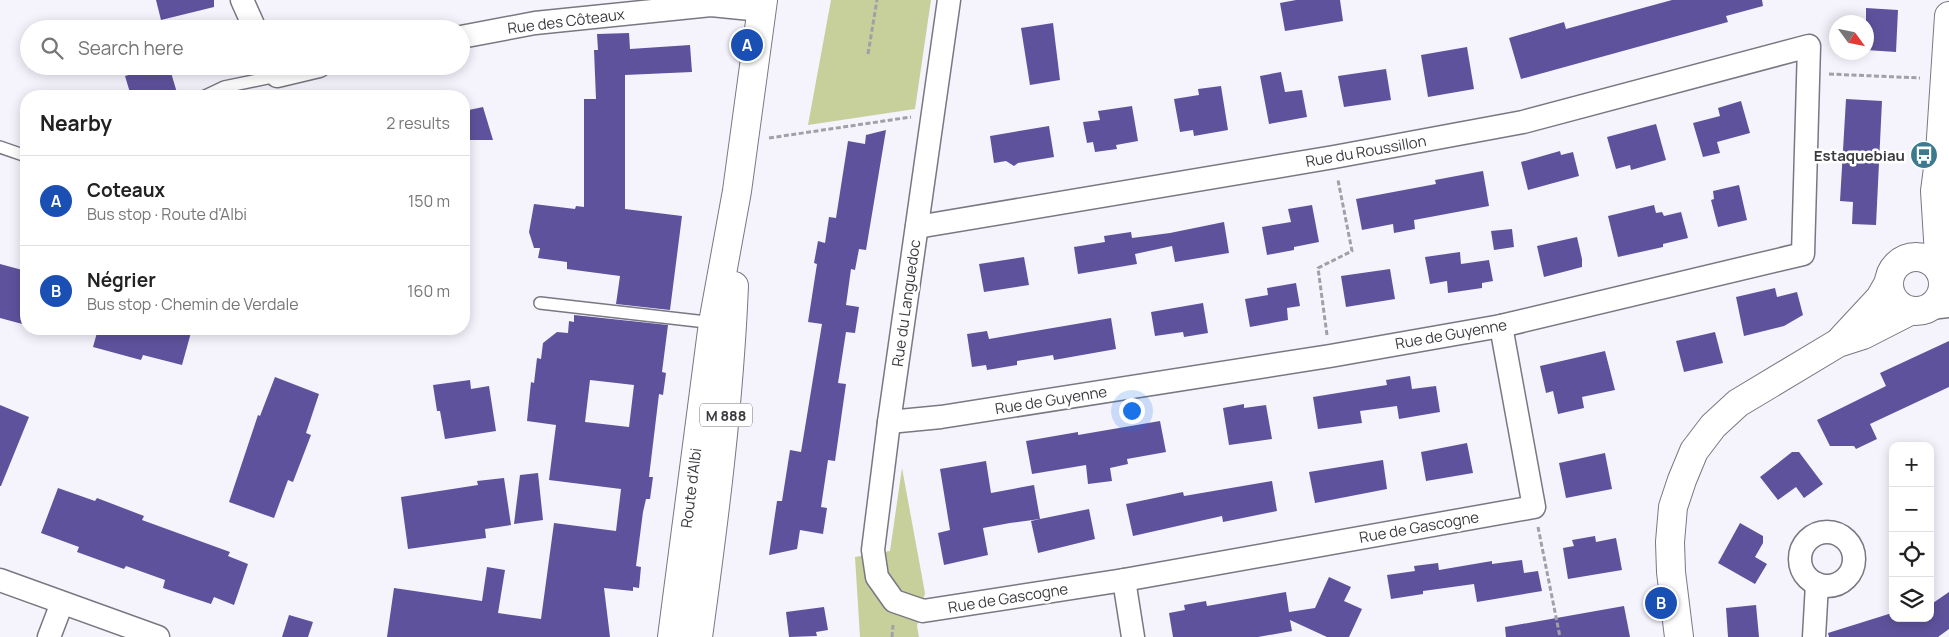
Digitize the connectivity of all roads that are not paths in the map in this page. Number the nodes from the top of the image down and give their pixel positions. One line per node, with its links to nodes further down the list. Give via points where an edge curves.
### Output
1 (242, 0): 5 (street)
2 (949, 0): 13 (street, Rue du Languedoc)
3 (762, 5): 6 (street, Rue des Côteaux, via 711,5 535,23); 19 (street, Route d'Albi / M 888)
4 (1949, 16): 12 (street)
5 (251, 20)
6 (470, 35)
7 (1809, 46): 13 (street, Rue du Roussillon, via 1523,122); 20 (street, Rue de Guyenne, via 1803,254)
8 (262, 75): 9 (lane)
9 (218, 90)
10 (0, 147): 11 (lane)
11 (20, 154)
12 (1935, 191): 14 (street, via 1919,234); 15 (street)
13 (917, 227): 22 (street, Rue du Languedoc)
14 (1905, 259): 15 (street, via 1925,258); 16 (street, via 1895,266)
15 (1944, 277): 18 (street, via 1940,298)
16 (1888, 284): 18 (street, via 1898,306); 21 (street, via 1880,298)
17 (540, 303): 19 (lane)
18 (1929, 308): 21 (street)
19 (722, 324): 30 (street, Route d'Albi / M 888); 31 (street, Route d'Albi / M 888, via 726,416)
20 (1502, 326): 22 (street, Rue de Guyenne, via 941,418); 24 (street, Rue de Gascogne, via 1534,507)
21 (1838, 344): 33 (street, via 1738,403 1713,426 1694,451 1673,507 1670,542)
22 (889, 422): 26 (street, Rue du Languedoc, via 874,550 877,577)
23 (0, 580): 27 (street)
24 (1124, 580): 26 (street, Rue de Gascogne, via 923,611); 32 (street)
25 (1817, 584): 34 (street)
26 (894, 601)
27 (62, 603): 28 (street); 29 (street)
28 (49, 637)
29 (158, 637)
30 (672, 637)
31 (698, 637)
32 (1132, 637)
33 (1679, 637)
34 (1814, 637)

